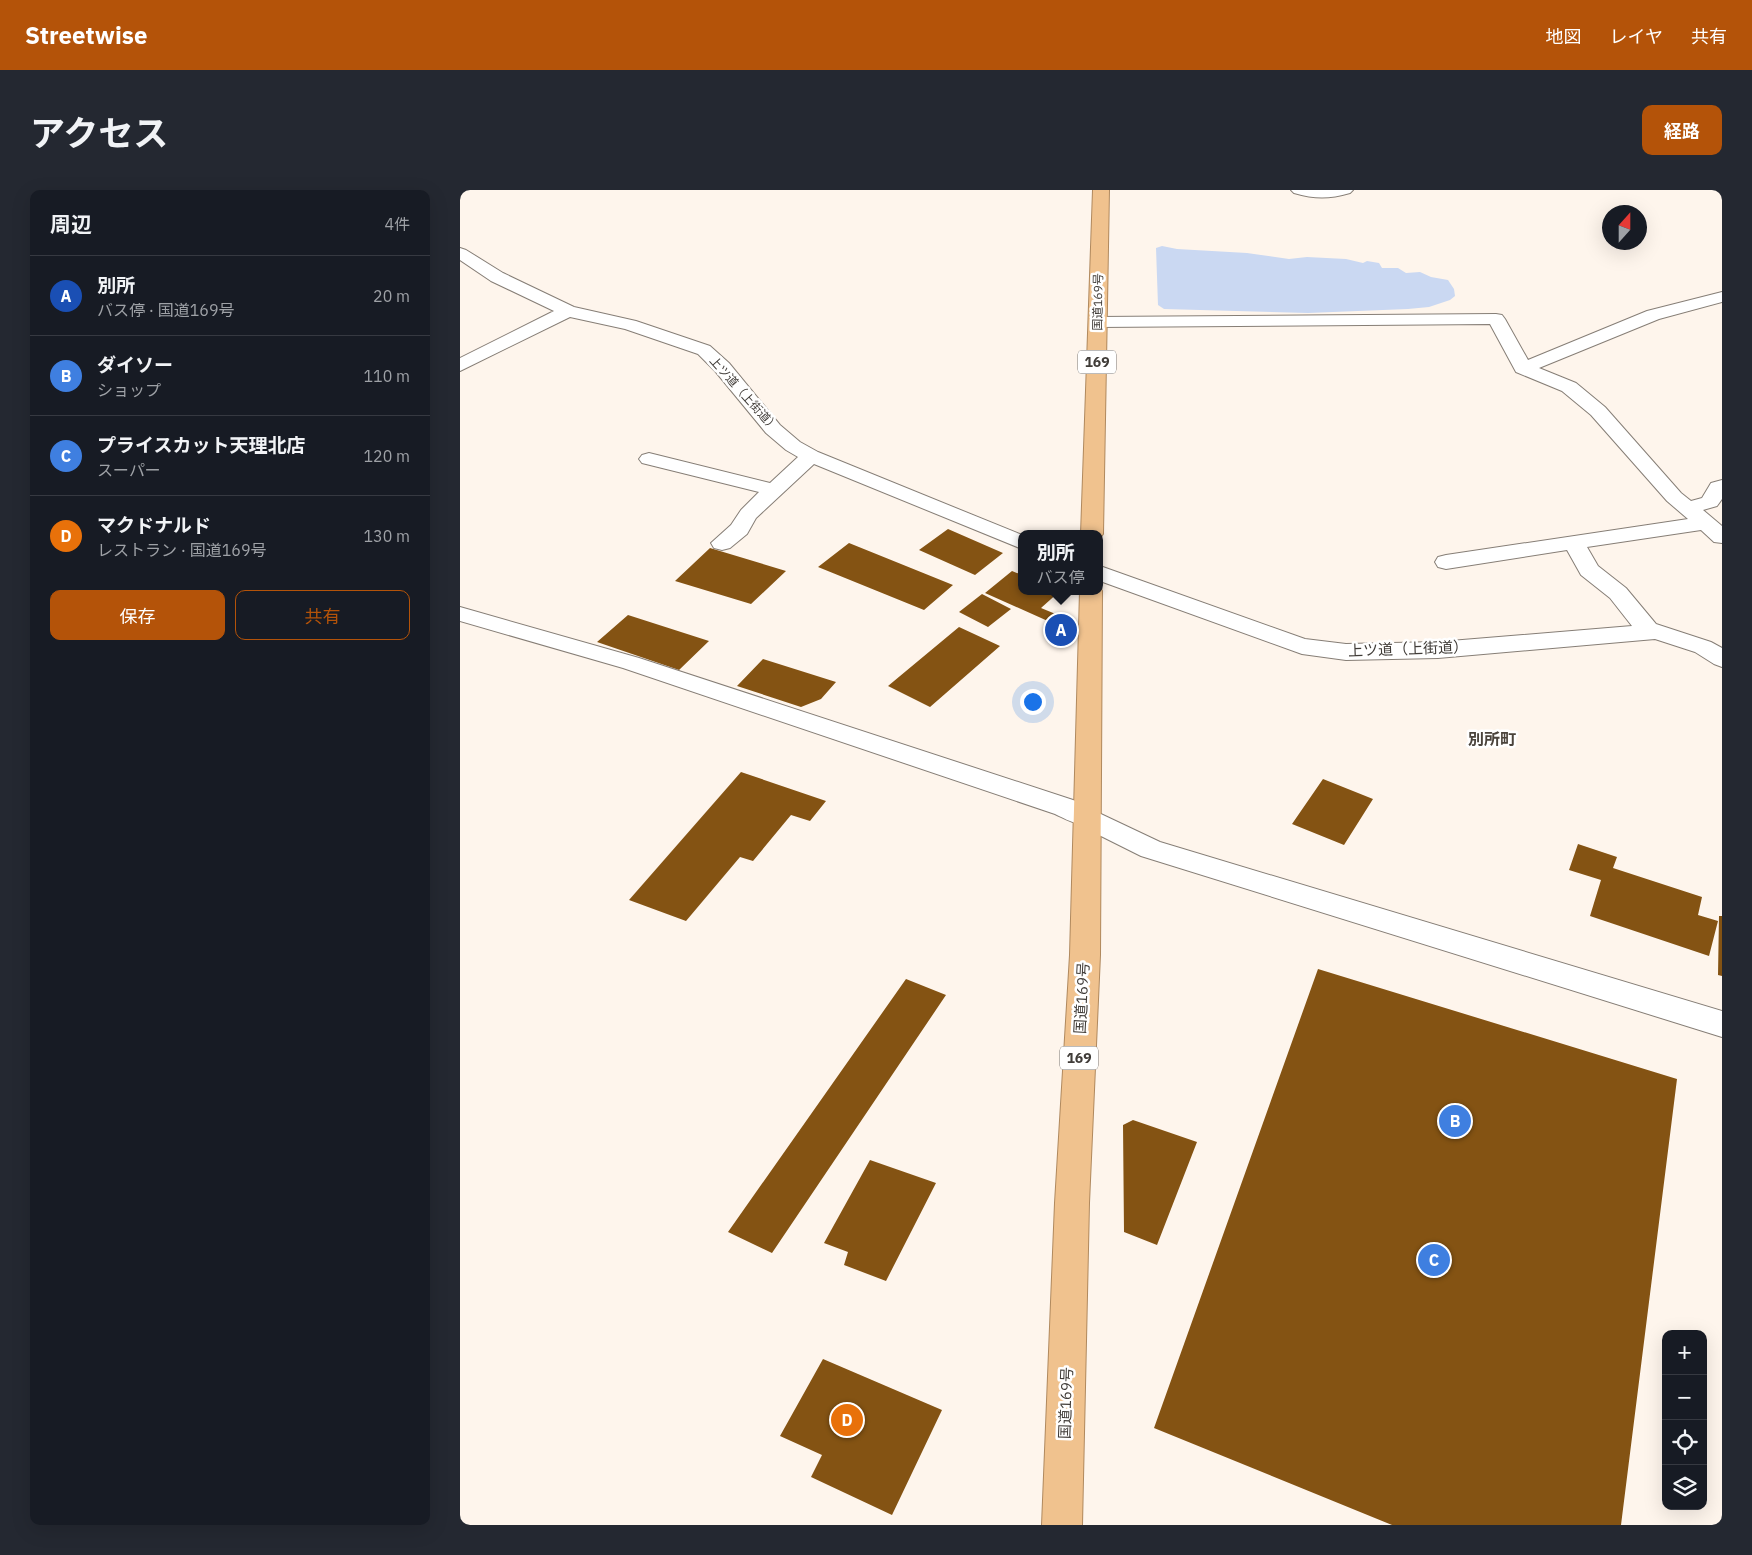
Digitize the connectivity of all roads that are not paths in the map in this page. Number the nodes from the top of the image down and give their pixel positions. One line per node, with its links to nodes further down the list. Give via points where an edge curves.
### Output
1 (1101, 190): 7 (highway, 国道169号 / 169)
2 (1300, 190): 3 (street, via 1330,194)
3 (1345, 190)
4 (460, 253): 6 (street, 上ツ道（上街道）, via 497,278)
5 (1722, 297): 9 (street, via 1653,314)
6 (568, 311): 8 (street); 10 (street, 上ツ道（上街道）, via 630,325 704,350 773,429)
7 (1098, 322): 9 (street, via 1496,320); 16 (highway, 国道169号 / 169)
8 (460, 365)
9 (1524, 368): 14 (street, via 1569,387 1598,411)
10 (811, 456): 13 (street); 18 (street, 上ツ道（上街道）)
11 (649, 459): 13 (street)
12 (1722, 486): 14 (street, via 1718,487 1710,502)
13 (775, 490): 19 (street, via 748,514 739,529)
14 (1687, 508): 15 (street)
15 (1706, 523): 17 (street); 20 (street)
16 (1092, 530)
17 (1722, 537)
18 (1018, 541)
19 (722, 542)
20 (1574, 543): 21 (street); 25 (street, via 1589,570 1618,593)
21 (1446, 562)
22 (1103, 573): 25 (street, 上ツ道（上街道）, via 1302,646 1346,652 1438,650)
23 (1091, 595): 27 (highway, 国道169号 / 169)
24 (460, 614): 27 (street, via 631,663)
25 (1649, 631): 26 (street, 上ツ道（上街道）, via 1657,630)
26 (1722, 659)
27 (1086, 817): 28 (street, via 1151,849); 29 (highway, 国道169号 / 169, via 1084,955)
28 (1722, 1024)
29 (1062, 1525)

